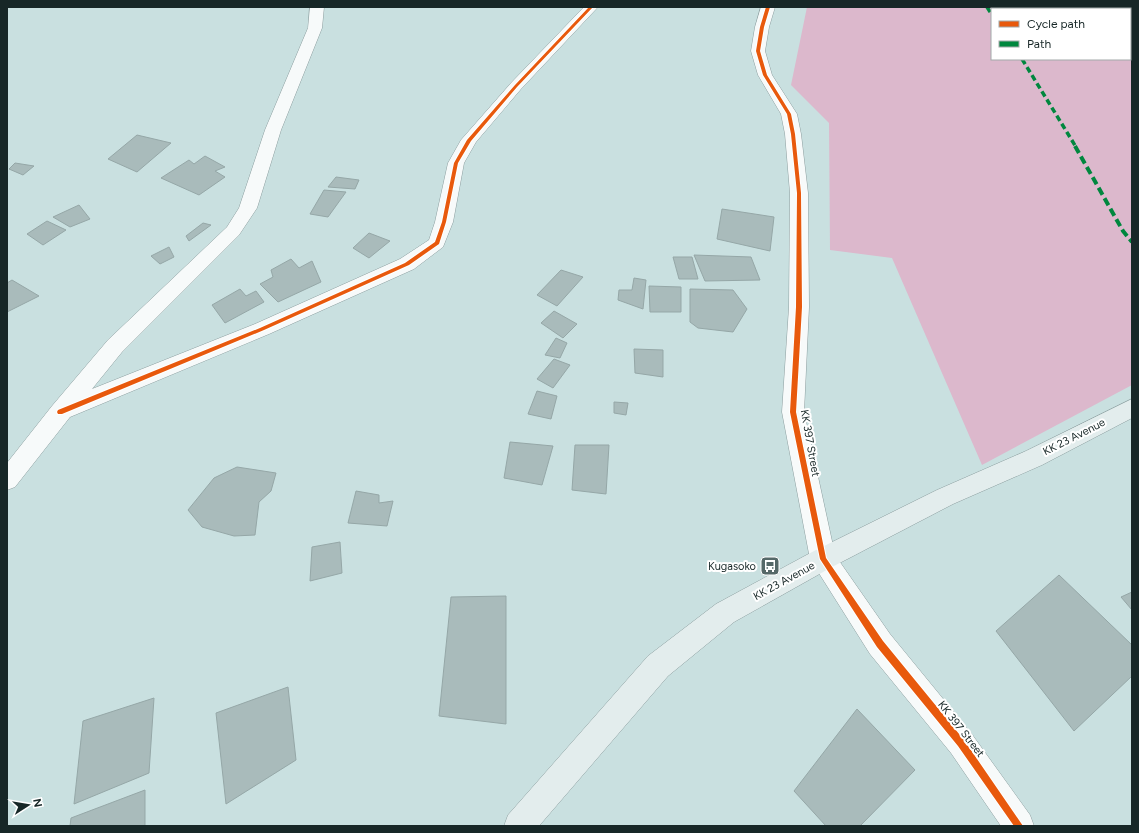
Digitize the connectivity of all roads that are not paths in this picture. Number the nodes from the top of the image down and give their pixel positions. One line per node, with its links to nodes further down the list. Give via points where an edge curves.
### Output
1 (317, 7): 5 (street, via 315,28 274,130 248,208 233,231 115,346)
2 (591, 7): 5 (street, via 469,140 456,163 437,243 407,264 269,326)
3 (768, 7): 7 (street, KK 397 Street, via 758,51 766,75 789,114 799,193 799,306 793,412)
4 (1132, 408): 7 (main road, KK 23 Avenue, via 1034,458 945,496)
5 (60, 412): 6 (street)
6 (7, 480)
7 (823, 559): 8 (main road, KK 23 Avenue, via 725,613 658,666); 9 (street, KK 397 Street, via 880,644 961,743)
8 (519, 826)
9 (1019, 826)

